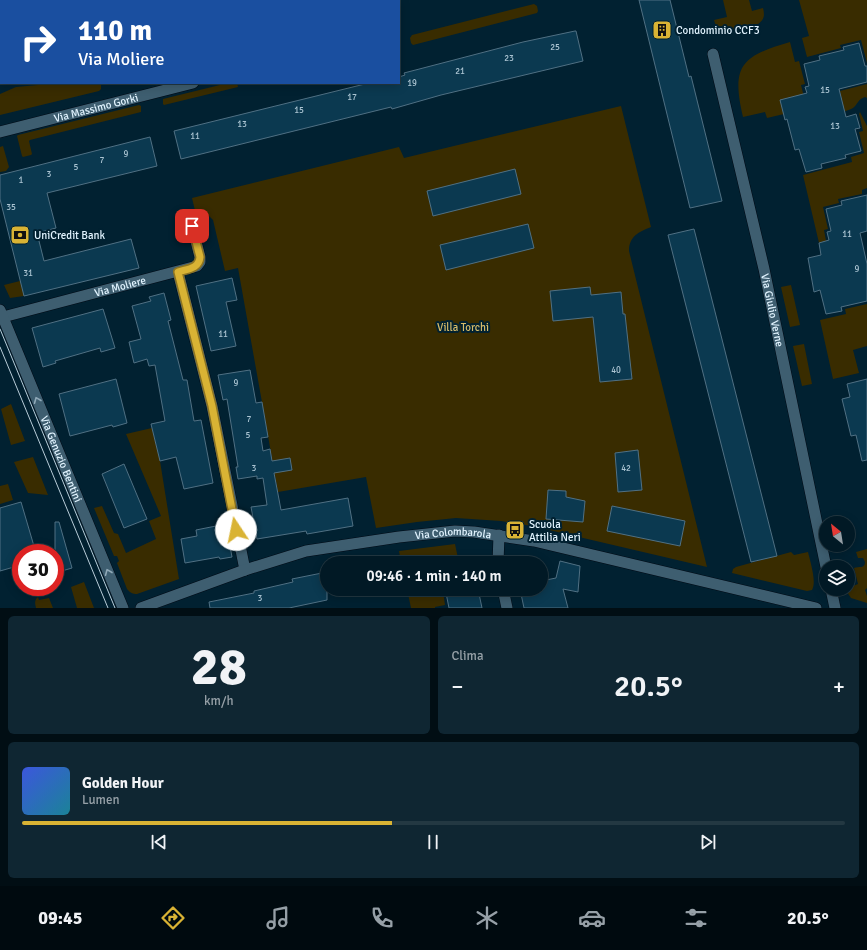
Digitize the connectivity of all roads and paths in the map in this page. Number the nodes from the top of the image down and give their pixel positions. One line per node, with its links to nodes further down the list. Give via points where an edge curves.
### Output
1 (713, 54): 9 (street, Via Giulio Verne, via 764,269)
2 (189, 84): 3 (street, Via Massimo Gorki)
3 (0, 132)
4 (192, 226): 5 (street, Via Moliere, via 200,262 197,266)
5 (178, 272): 6 (street, Via Moliere); 10 (street, via 212,406)
6 (2, 313): 13 (street, Via Genuzio Bentini, one-way to 6)
7 (499, 535): 8 (street); 10 (street, Via Colombarola, via 455,531 399,537 306,551); 16 (street, Via Colombarola)
8 (498, 556)
9 (825, 560)
10 (245, 570): 14 (street, Via Colombarola)
11 (504, 596): 15 (street)
12 (832, 596): 17 (street)
13 (123, 608)
14 (141, 608)
15 (507, 608)
16 (816, 608)
17 (835, 608)

